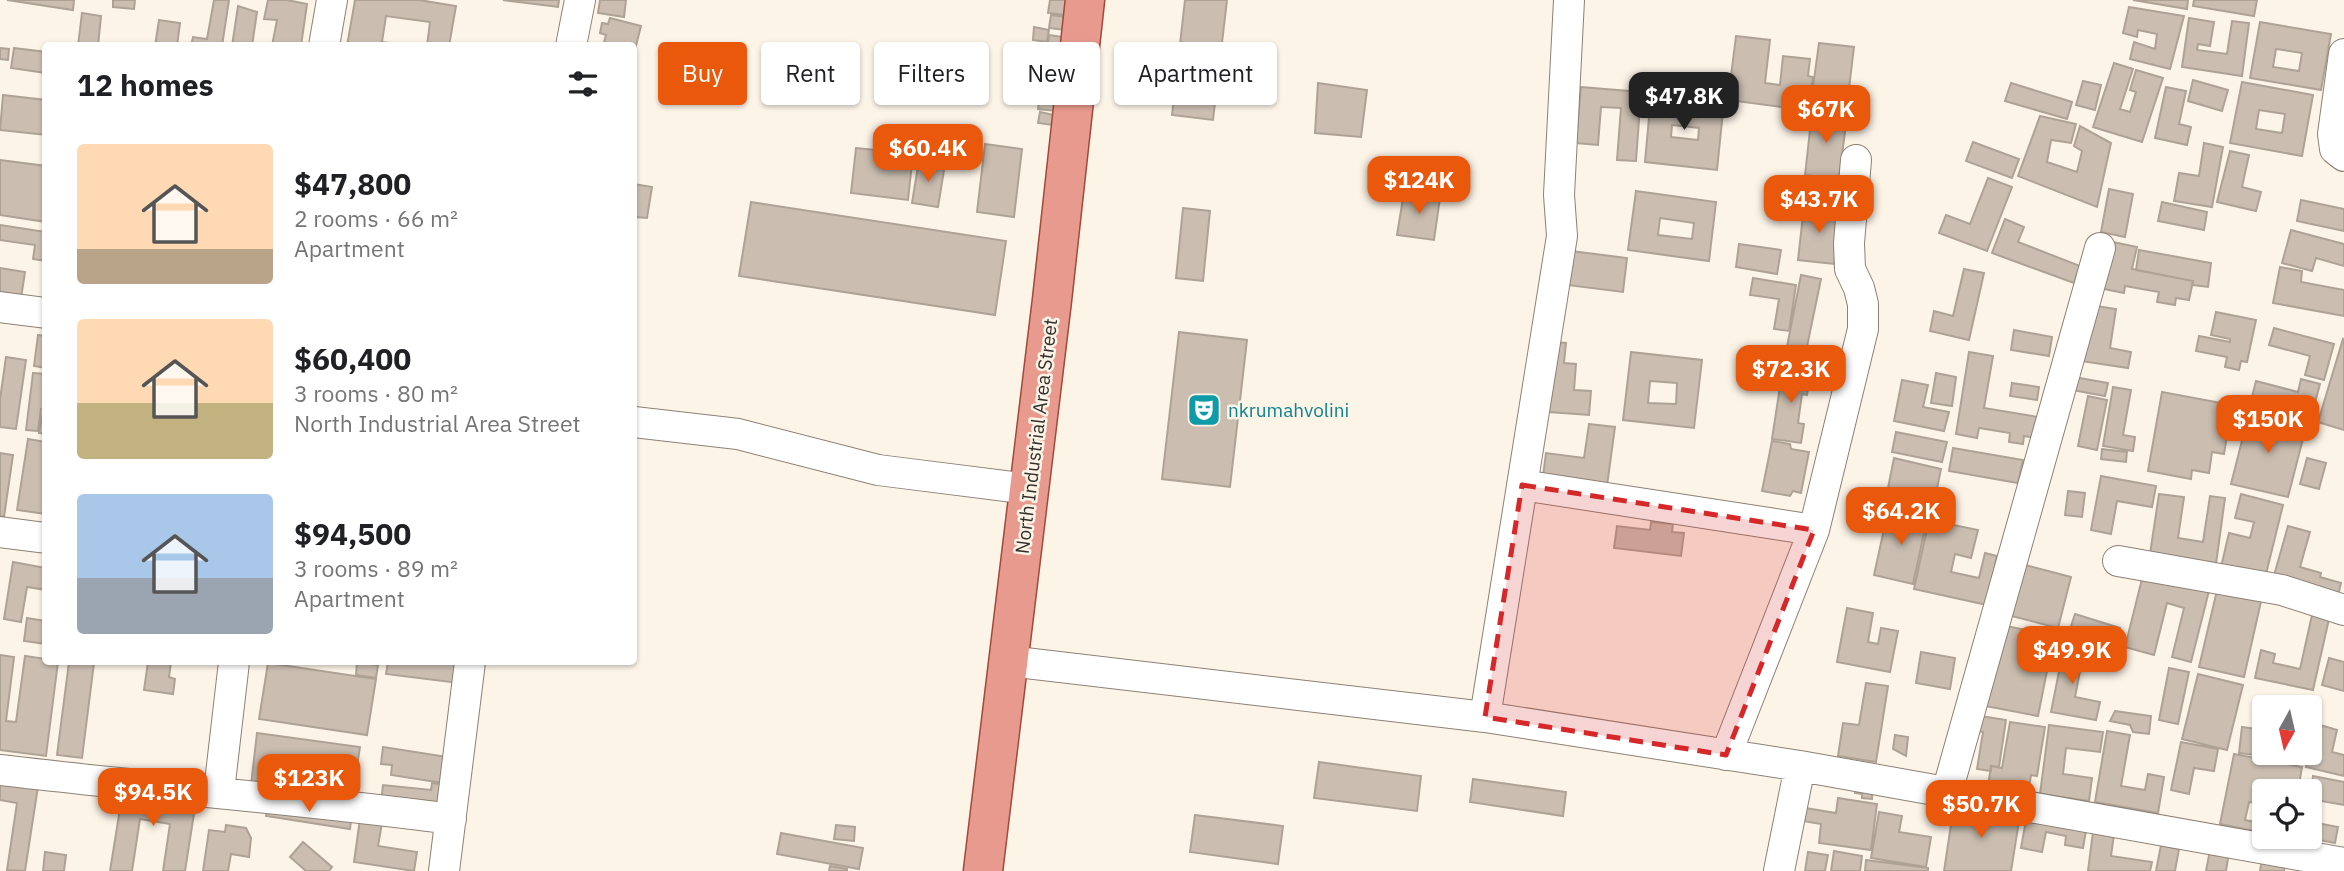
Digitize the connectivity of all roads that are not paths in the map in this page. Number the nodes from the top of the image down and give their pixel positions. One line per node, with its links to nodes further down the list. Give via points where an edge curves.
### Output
1 (332, 0): 5 (street)
2 (580, 0): 6 (street)
3 (1085, 0): 15 (main road, North Industrial Area Street)
4 (1569, 0): 14 (street, via 1559,195 1563,236)
5 (325, 42)
6 (572, 42)
7 (2344, 54): 8 (street, via 2333,134 2334,149)
8 (2344, 156)
9 (1856, 160): 16 (street, via 1850,269 1863,304 1863,329)
10 (2100, 248): 29 (street)
11 (0, 307): 12 (street)
12 (42, 312)
13 (637, 422): 15 (street, via 737,434 878,470)
14 (1522, 485): 16 (street); 24 (street)
15 (1029, 489): 21 (main road, North Industrial Area Street)
16 (1814, 530): 25 (street)
17 (0, 532): 18 (street)
18 (42, 537)
19 (2118, 561): 20 (street, via 2282,590)
20 (2344, 610)
21 (1008, 661): 24 (street); 33 (main road, North Industrial Area Street)
22 (234, 665): 28 (street)
23 (470, 665): 30 (street)
24 (1485, 716): 25 (street)
25 (1726, 755): 26 (street)
26 (1800, 766): 29 (street); 34 (street)
27 (0, 771): 28 (street)
28 (219, 791): 30 (street)
29 (1947, 792): 31 (street)
30 (451, 819): 32 (street)
31 (2344, 863)
32 (444, 871)
33 (983, 871)
34 (1779, 871)

